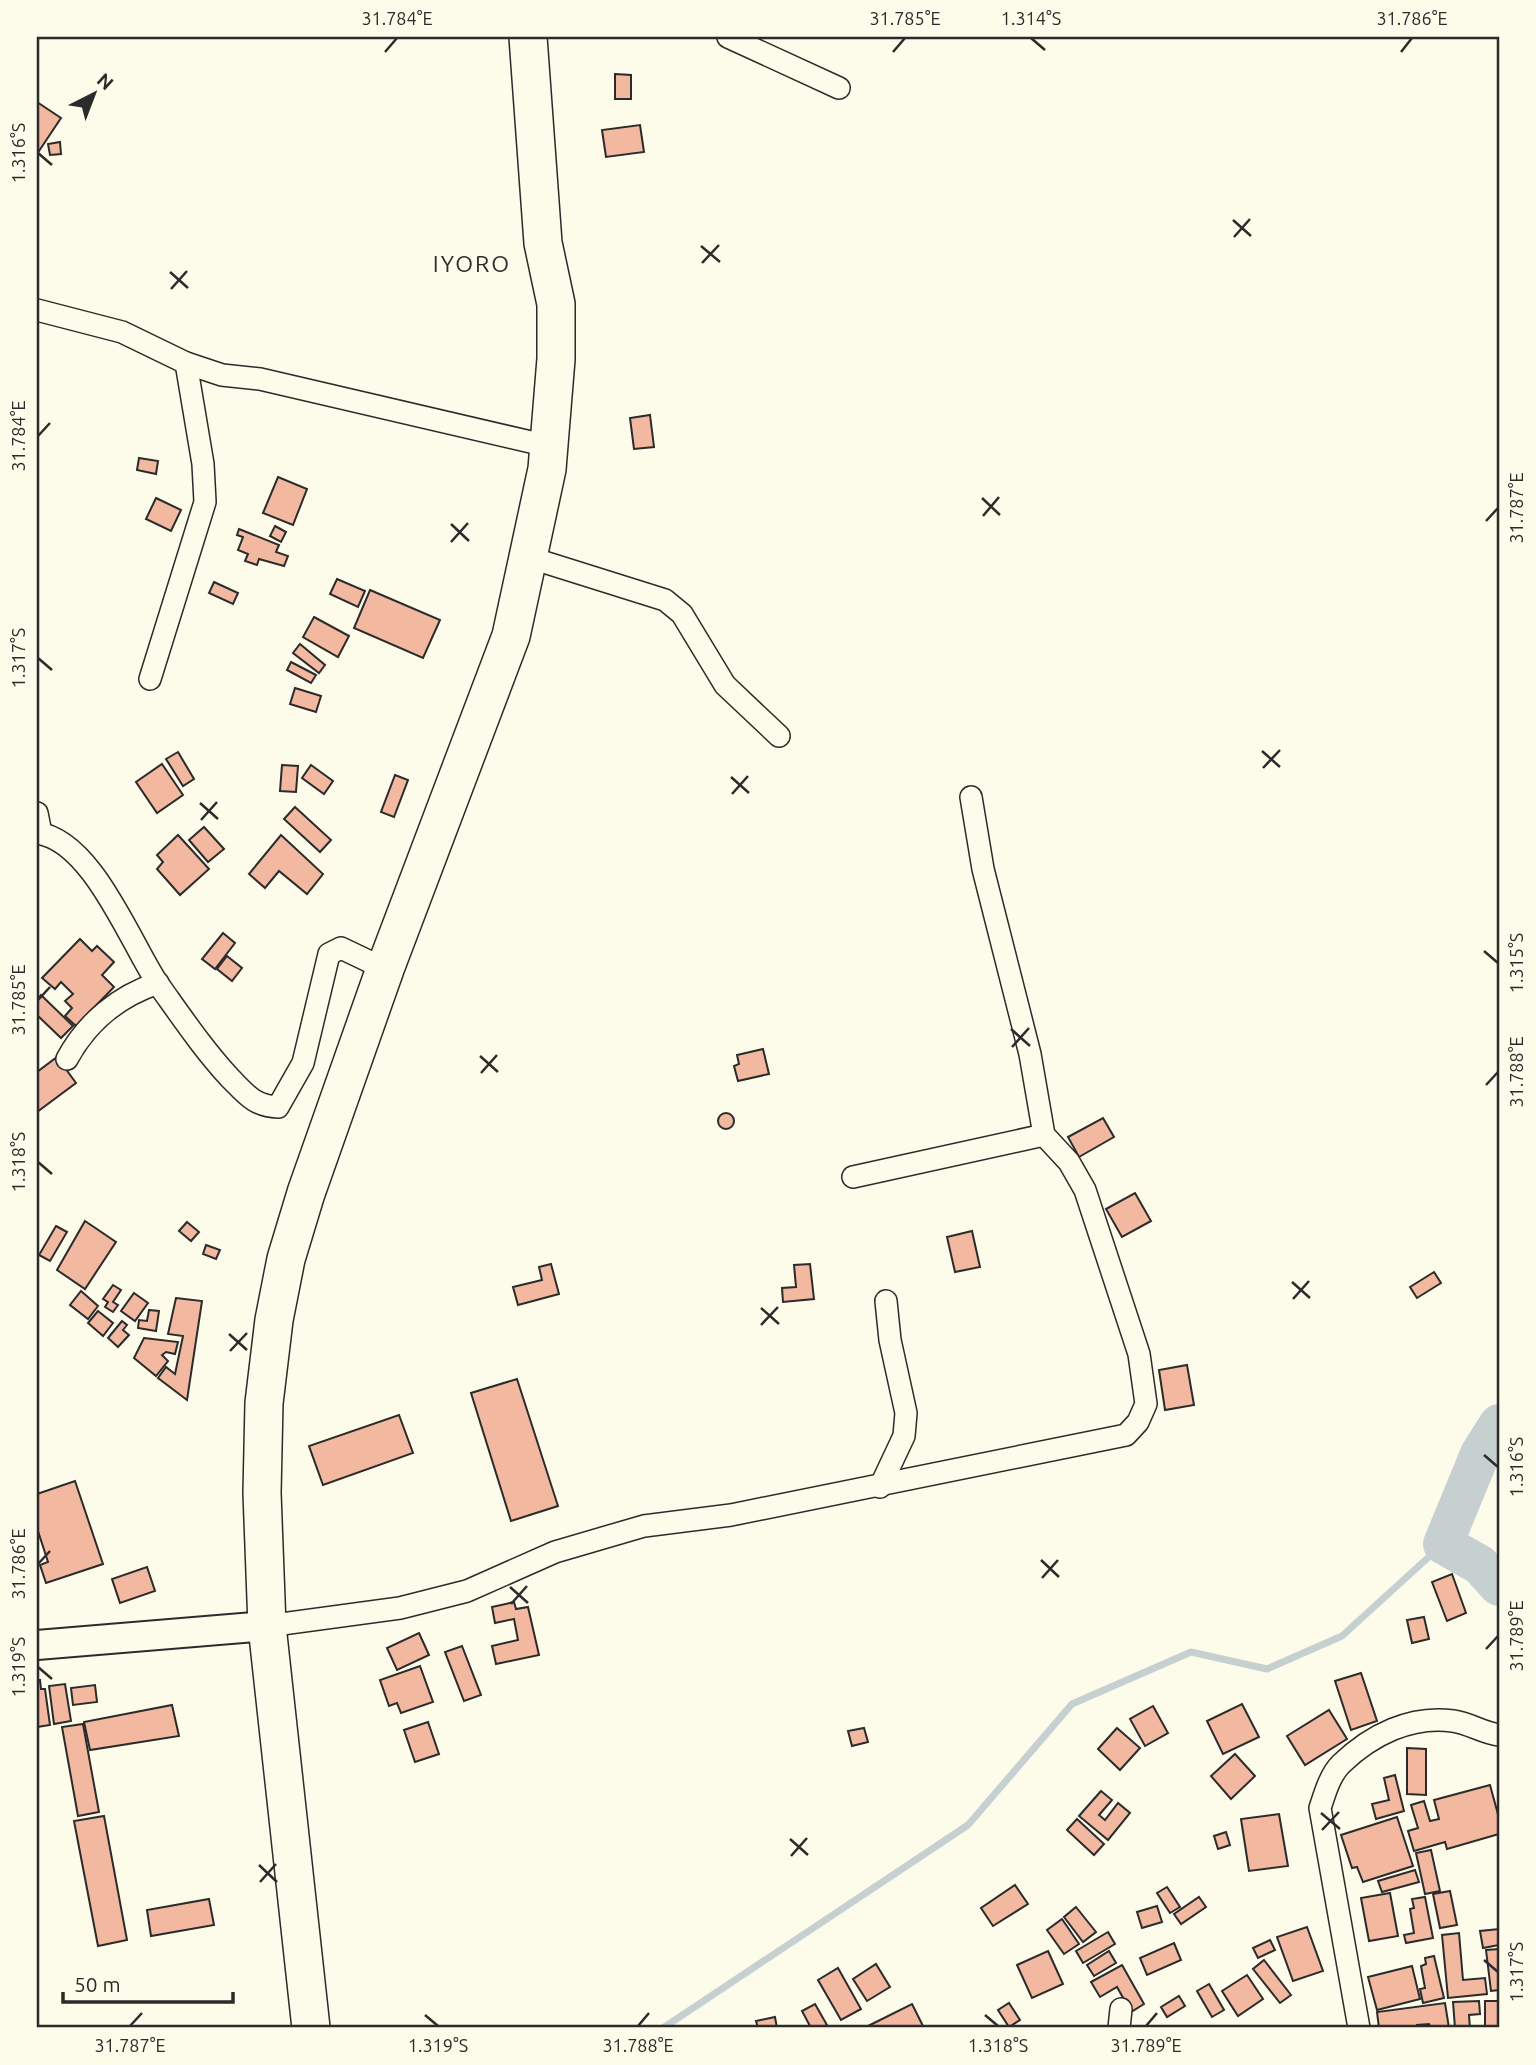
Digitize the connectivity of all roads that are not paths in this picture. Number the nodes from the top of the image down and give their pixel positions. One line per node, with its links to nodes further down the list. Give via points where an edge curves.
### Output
1 (528, 37): 6 (highway, via 543,243 556,304)
2 (728, 37): 3 (street)
3 (839, 88)
4 (37, 310): 5 (street, via 122,332)
5 (186, 363): 6 (street, via 222,375 260,379); 8 (street, via 205,502)
6 (548, 446): 7 (highway)
7 (528, 557): 9 (street, via 665,600 681,614 725,685); 12 (highway, via 511,636)
8 (150, 679)
9 (779, 736)
10 (971, 797): 15 (street)
11 (38, 826): 13 (street, via 67,847 104,888)
12 (385, 969): 13 (street, via 341,948 329,954 303,1063 278,1107 251,1101 211,1058); 19 (highway, via 306,1192 274,1320 264,1403)
13 (158, 982): 14 (street, via 113,1005 75,1044)
14 (67, 1059)
15 (1044, 1135): 16 (street); 18 (street, via 1069,1162 1085,1190 1120,1293 1139,1354 1146,1404 1138,1422 1126,1435)
16 (853, 1177)
17 (886, 1301): 18 (street, via 906,1413 904,1436)
18 (880, 1487): 19 (street, via 644,1526 555,1552 467,1591 400,1608)
19 (267, 1626): 20 (street); 22 (highway)
20 (37, 1645)
21 (1497, 1738): 23 (street, via 1456,1721 1425,1719 1396,1727 1340,1765 1327,1786 1320,1808)
22 (311, 2028)
23 (1359, 2028)

